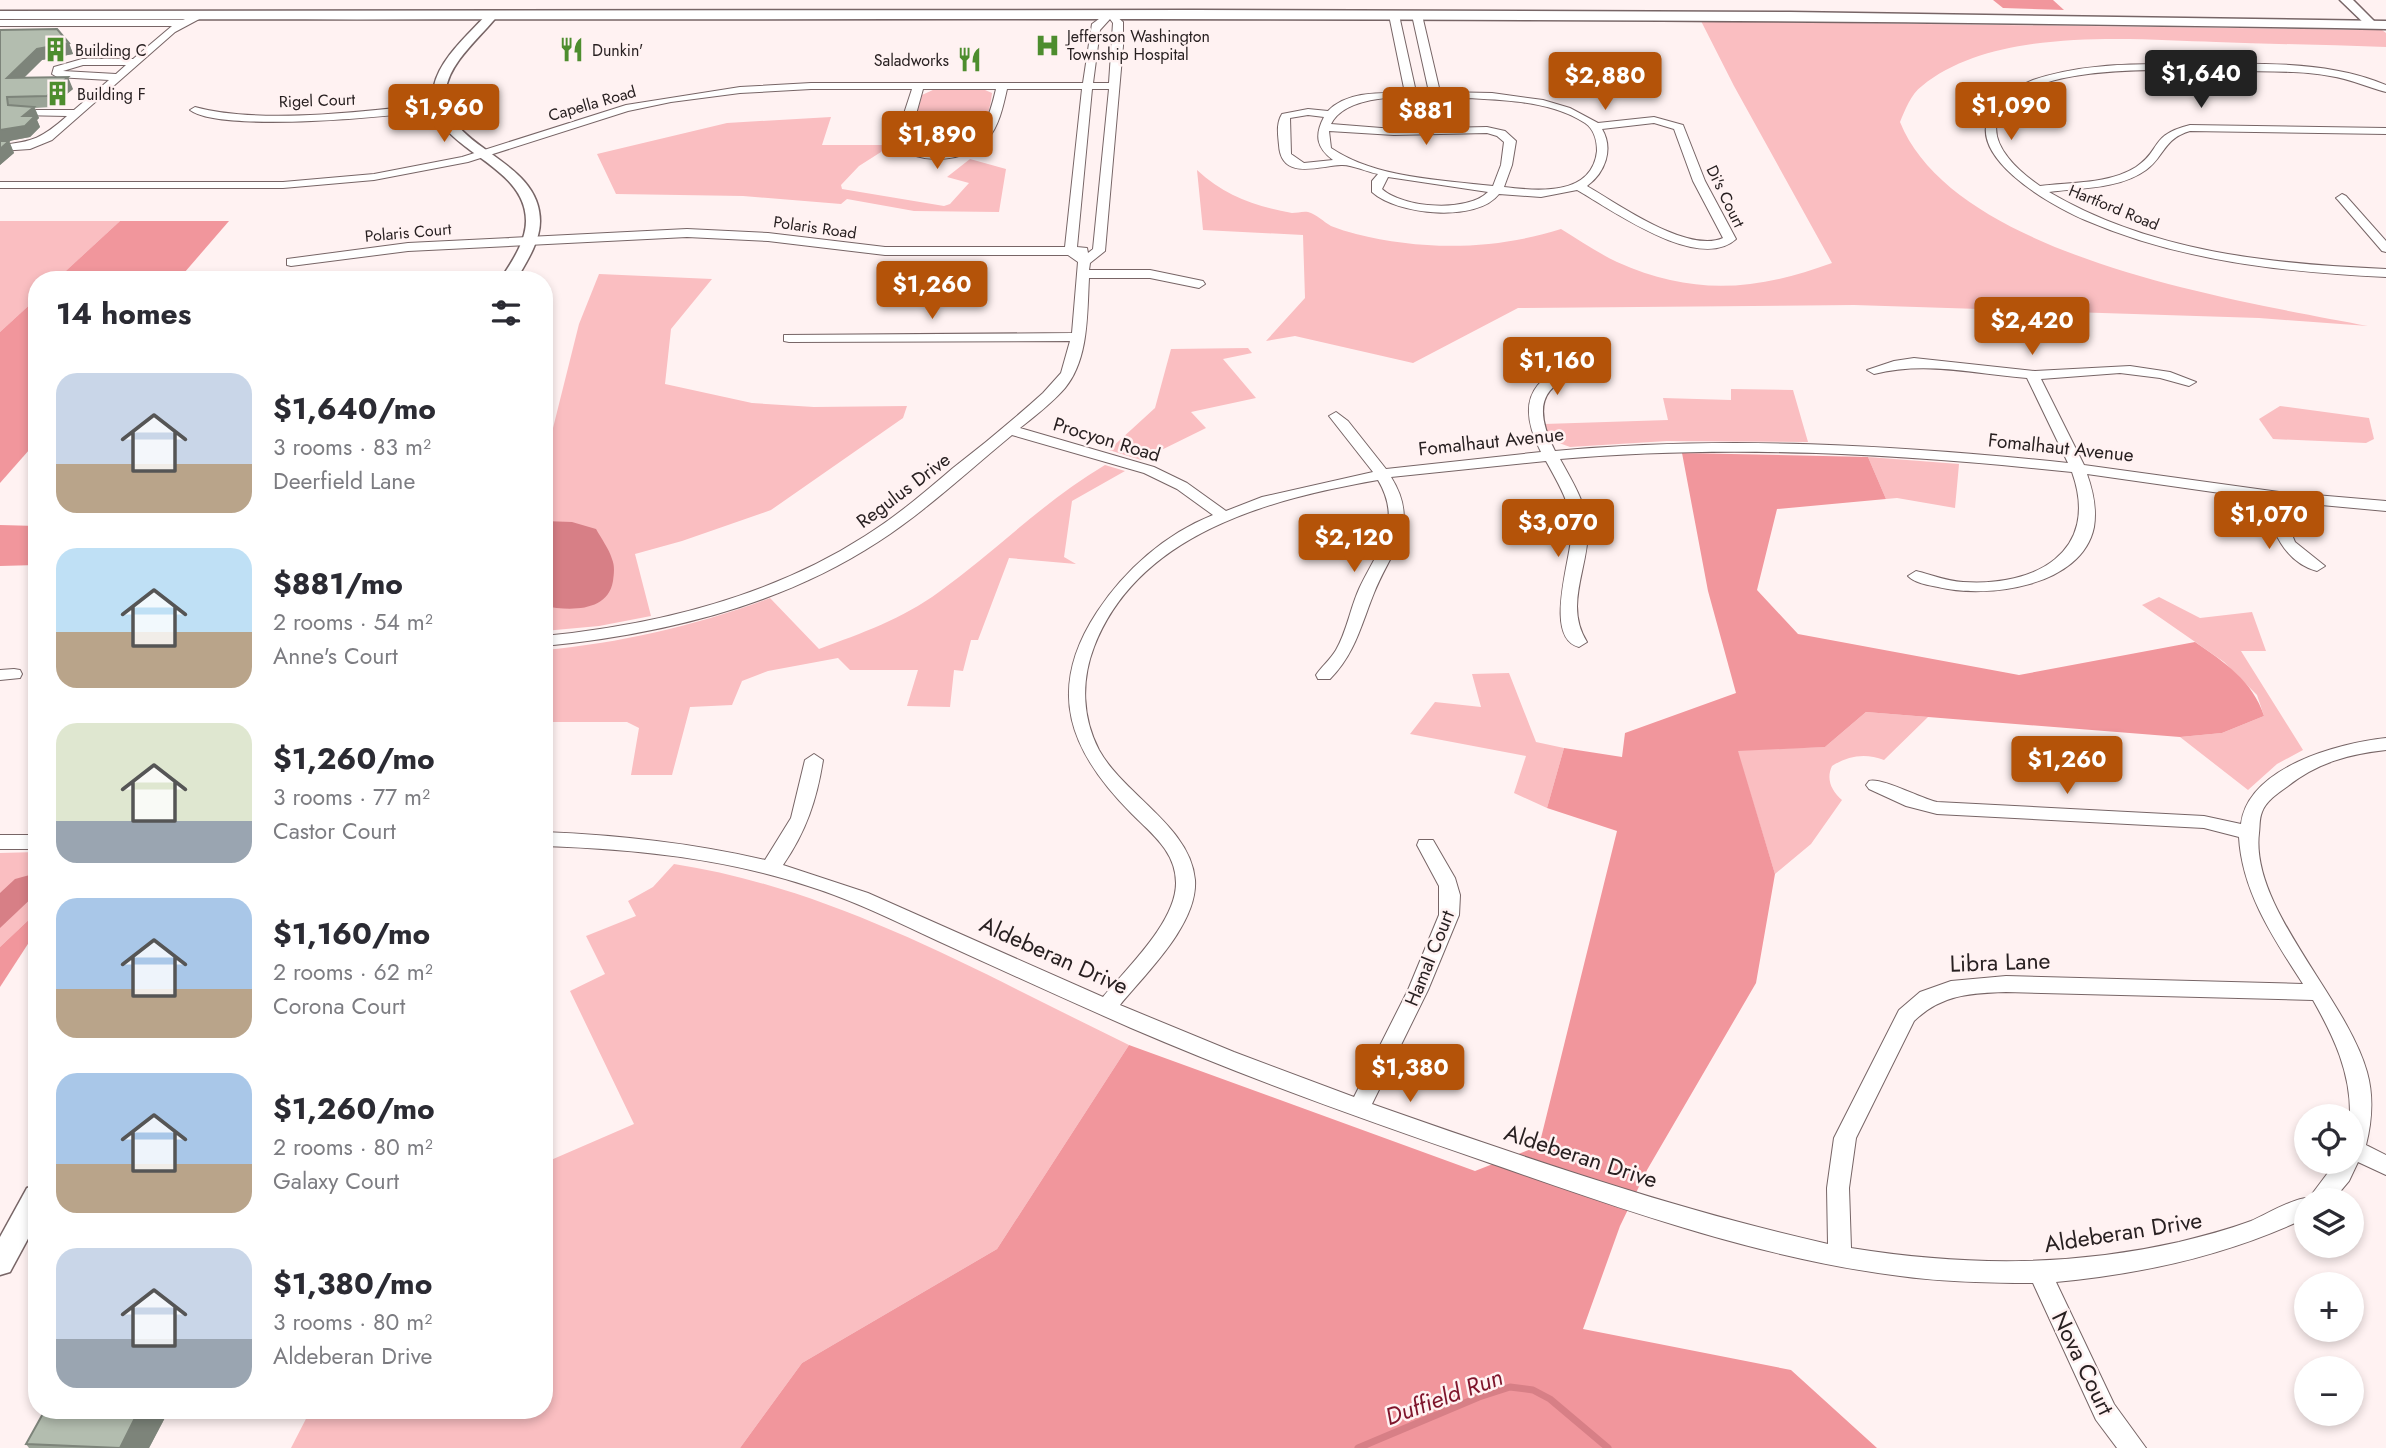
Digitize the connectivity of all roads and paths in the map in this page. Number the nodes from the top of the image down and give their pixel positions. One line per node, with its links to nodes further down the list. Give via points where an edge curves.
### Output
1 (1639, 0): 9 (main road); 10 (main road, via 1657,11)
2 (2346, 0): 15 (street)
3 (1110, 14): 6 (main road); 7 (main road); 17 (street, via 1097,24); 18 (street, via 1118,22)
4 (0, 15): 11 (main road)
5 (200, 15): 6 (main road); 11 (main road); 14 (street)
6 (492, 15): 28 (street, via 445,76 439,90)
7 (1394, 15): 8 (main road); 26 (street)
8 (1417, 15): 9 (main road); 27 (street)
9 (1648, 16): 10 (main road)
10 (1681, 16): 15 (main road)
11 (36, 19): 12 (street); 13 (street)
12 (0, 23)
13 (84, 23): 14 (street); 16 (street, via 67,31)
14 (183, 23): 19 (street)
15 (2379, 25)
16 (0, 32)
17 (1093, 48): 18 (street); 21 (street)
18 (1117, 48): 22 (street)
19 (135, 62): 20 (street); 20 (street, via 82,62 58,69 57,74)
20 (118, 77): 31 (street)
21 (1087, 86): 22 (street, Capella Road); 24 (street, Capella Road); 47 (street)
22 (1114, 86): 48 (street)
23 (918, 87): 24 (street, Capella Road); 24 (street, via 903,144 919,153 942,155 967,150 986,134); 37 (street, Capella Road, via 788,87 681,97 605,113)
24 (1002, 87)
25 (2386, 89): 43 (street, Hartford Road, via 2342,74 2300,70 2139,67 2051,78 2008,99 1992,125 1993,141 2003,158)
26 (1411, 95): 27 (street); 32 (street, via 1358,100)
27 (1435, 96): 33 (street, via 1528,102 1571,113)
28 (440, 106): 29 (street, Rigel Court, via 324,117 230,117); 37 (street, via 453,129)
29 (195, 110)
30 (18, 113): 31 (street)
31 (77, 113): 36 (street, via 41,142)
32 (1331, 115): 34 (street); 38 (street, via 1308,112 1286,116 1285,155 1310,167)
33 (1597, 126): 41 (street, via 1603,141 1597,170); 41 (street, Di's Court, via 1654,120 1679,127 1699,181 1730,239 1713,246 1685,243)
34 (1325, 127): 38 (street, via 1324,144); 42 (street, via 1501,133 1510,144)
35 (2386, 131): 43 (street, via 2190,128 2163,137 2145,165 2129,174)
36 (0, 148)
37 (485, 154): 40 (street, Capella Road, via 399,173 321,183); 45 (street, via 526,192 533,216)
38 (1341, 161): 39 (street)
39 (1385, 173): 42 (street); 42 (street, via 1376,190 1382,198 1402,205 1470,207)
40 (0, 185)
41 (1578, 186): 42 (street, via 1542,194)
42 (1495, 190)
43 (2040, 190): 52 (street, Hartford Road, via 2098,220 2188,250 2272,266)
44 (2342, 198): 46 (street)
45 (528, 240): 47 (street, Polaris Road, via 695,233 878,251); 49 (street, Polaris Court, via 408,247); 51 (street)
46 (2386, 248)
47 (1071, 251): 48 (street, Polaris Road); 50 (street)
48 (1099, 251): 50 (street)
49 (291, 262)
50 (1084, 267): 53 (street); 54 (street, Regulus Drive)
51 (512, 271)
52 (2386, 273)
53 (1199, 284)
54 (1076, 337): 55 (street); 61 (street, Regulus Drive, via 1075,356 1066,377)
55 (789, 338)
56 (1604, 362): 62 (street, via 1577,366 1542,387 1535,406 1536,427)
57 (1874, 370): 58 (street, via 1934,362)
58 (2032, 375): 59 (street, via 2127,370); 63 (street)
59 (2189, 382)
60 (1336, 416): 64 (street)
61 (1010, 430): 67 (street, Procyon Road, via 1149,470 1182,486); 70 (street, Regulus Drive, via 882,533 805,574 680,617)
62 (1551, 456): 63 (street, Fomalhaut Avenue, via 1668,447 1755,447); 64 (street, Fomalhaut Avenue); 71 (street, via 1572,494 1578,517 1579,543 1567,622)
63 (2077, 469): 65 (street, Fomalhaut Avenue); 69 (street, via 2087,496 2088,520 2080,543 2051,569 2019,582 1982,587)
64 (1381, 474): 67 (street, Fomalhaut Avenue, via 1293,492); 72 (street, via 1396,504 1392,541 1364,596 1346,650)
65 (2269, 496): 66 (street, Fomalhaut Avenue); 68 (street, via 2286,544)
66 (2386, 506)
67 (1224, 516): 83 (street, Fomalhaut Avenue, via 1160,553 1115,593 1094,626 1077,670 1077,713 1091,753 1110,781 1170,840 1184,869 1183,904 1176,920)
68 (2318, 566)
69 (1916, 576)
70 (553, 640)
71 (1579, 642)
72 (1324, 675)
73 (2386, 744): 76 (street, via 2323,755 2304,765 2259,801)
74 (814, 760): 81 (street, via 794,835)
75 (1875, 785): 76 (street, via 1937,808 2204,822)
76 (2250, 833): 82 (street, via 2258,888)
77 (553, 840): 81 (street, Aldeberan Drive, via 666,847)
78 (0, 842): 79 (street)
79 (28, 842)
80 (1426, 845): 84 (street, Hamal Court, via 1449,886 1449,915 1419,990)
81 (770, 868): 83 (street, Aldeberan Drive, via 891,911)
82 (2318, 992): 85 (street, via 2348,1038 2366,1079 2370,1126); 92 (street, Libra Lane, via 2006,984 1955,986 1935,993 1906,1016 1845,1138 1838,1188)
83 (1107, 1008): 84 (street, Aldeberan Drive)
84 (1359, 1109): 92 (street, Aldeberan Drive, via 1644,1205)
85 (2364, 1144)
86 (2364, 1155): 87 (street)
87 (2386, 1166)
88 (2348, 1174): 89 (street)
89 (2334, 1188)
90 (28, 1212): 93 (street)
91 (2294, 1213): 94 (street, Aldeberan Drive, via 2252,1232 2188,1251)
92 (1840, 1256): 94 (street, Aldeberan Drive, via 1893,1265)
93 (0, 1263)
94 (2040, 1273): 95 (street, Nova Court, via 2105,1412)
95 (2133, 1448)

